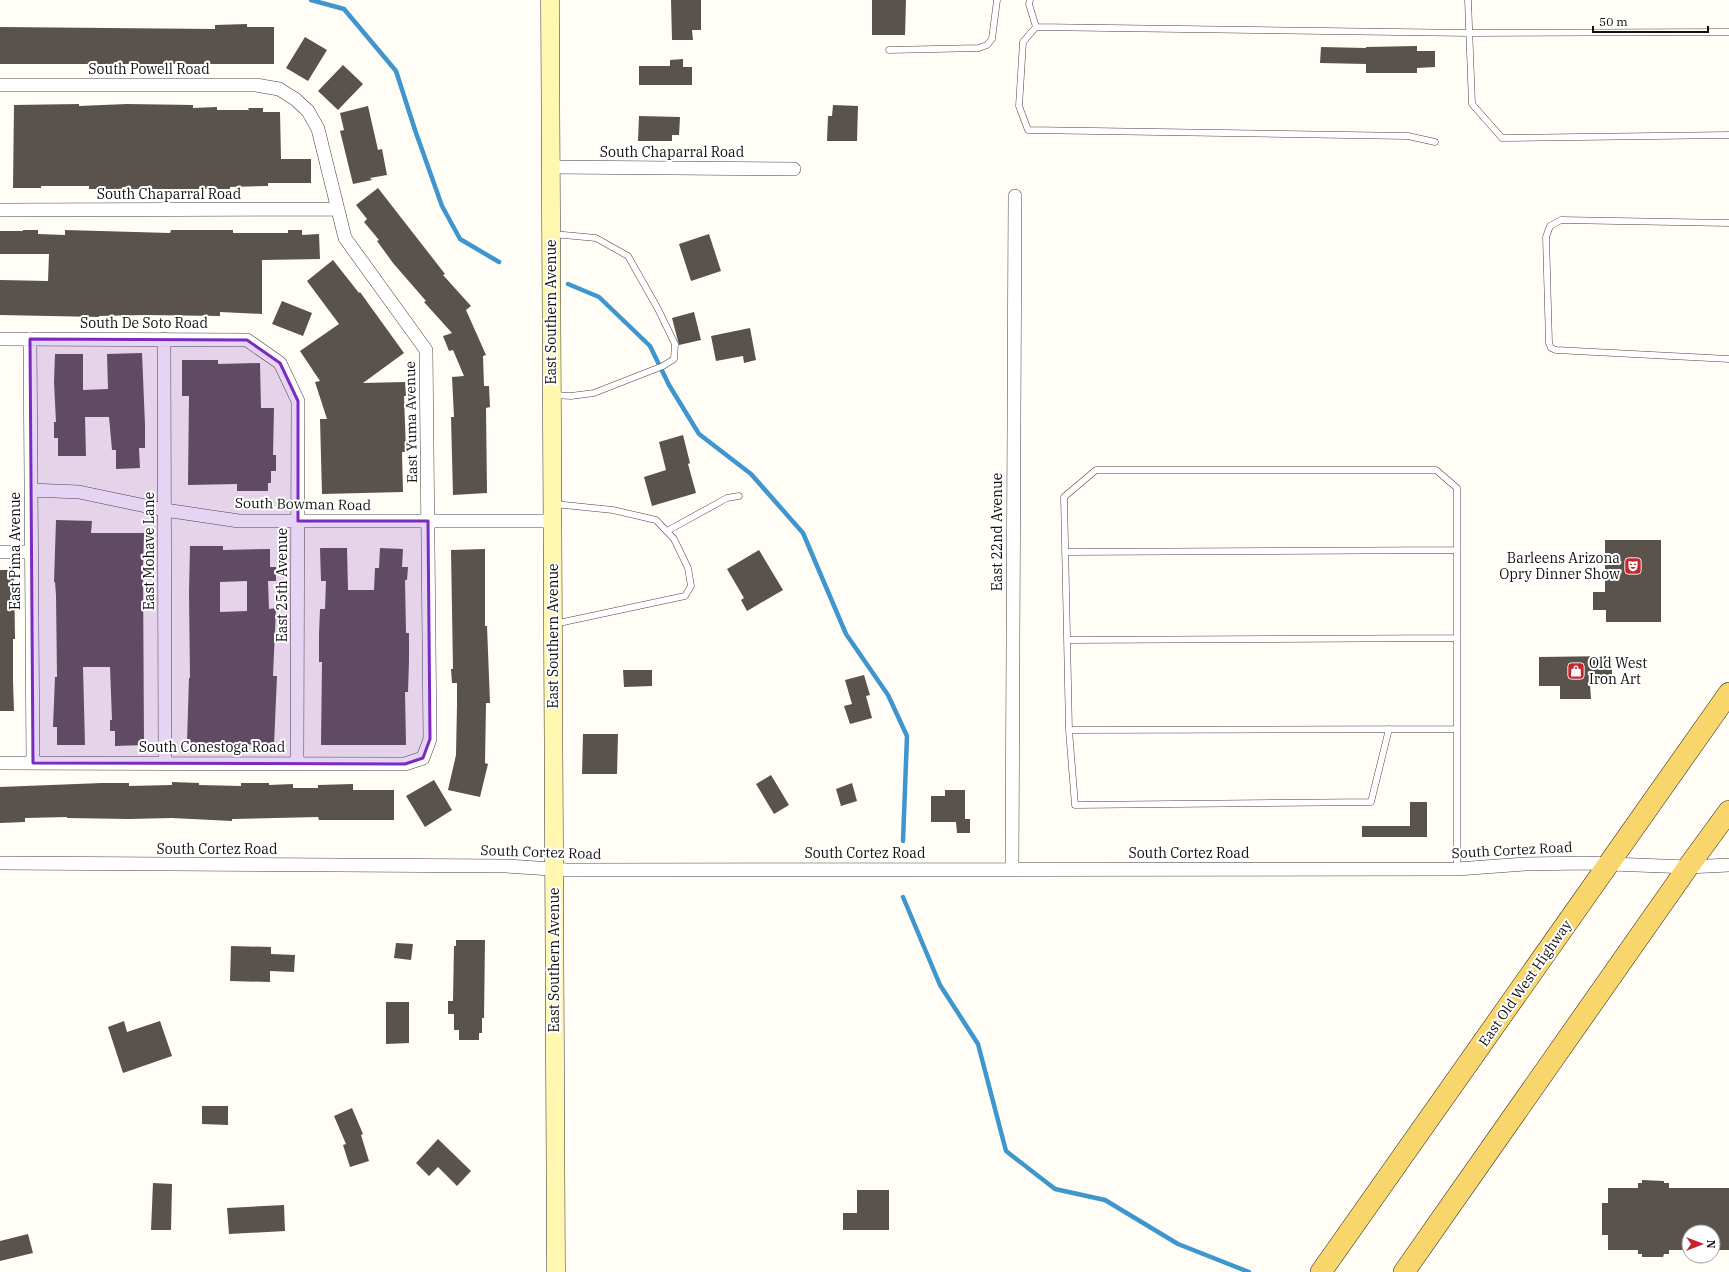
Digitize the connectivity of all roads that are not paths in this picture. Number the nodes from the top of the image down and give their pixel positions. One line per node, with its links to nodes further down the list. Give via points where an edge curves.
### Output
1 (550, 0): 13 (street, East Southern Avenue)
2 (997, 0): 8 (lane, via 992,39 987,45 979,48)
3 (1030, 0): 5 (lane)
4 (1468, 0): 7 (lane)
5 (1036, 27): 7 (lane); 12 (lane, via 1023,42 1019,106 1028,130 1408,136)
6 (1729, 32): 7 (lane)
7 (1469, 33): 11 (lane, via 1472,104 1502,138)
8 (889, 50)
9 (0, 85): 10 (street, South Powell Road, via 256,85 279,89)
10 (295, 99): 16 (street, East Yuma Avenue, via 308,111 318,128)
11 (1729, 135)
12 (1435, 142)
13 (551, 167): 14 (street, South Chaparral Road); 19 (street, East Southern Avenue)
14 (794, 169)
15 (1015, 196): 55 (street, East 22nd Avenue)
16 (338, 209): 17 (street, South Chaparral Road); 31 (street, East Yuma Avenue, via 345,238 426,350)
17 (0, 210)
18 (1729, 223): 23 (lane, via 1561,220 1550,226 1546,237 1551,348)
19 (551, 234): 25 (street, East Southern Avenue); 25 (lane, via 596,238 628,256 675,344 674,359 663,366 594,394)
20 (0, 339): 21 (street, South De Soto Road)
21 (30, 339): 22 (street, South De Soto Road); 26 (street, East Pima Avenue)
22 (164, 339): 24 (street, South De Soto Road, via 247,340); 28 (street, East Mohave Lane)
23 (1729, 359)
24 (280, 362): 30 (street, East 25th Avenue, via 298,400)
25 (552, 395): 29 (street, East Southern Avenue)
26 (31, 490): 28 (street, South Bowman Road, via 79,492); 35 (street, East Pima Avenue)
27 (739, 496): 32 (lane, via 727,498)
28 (165, 510): 30 (street, South Bowman Road, via 239,521); 45 (street, East Mohave Lane)
29 (552, 512): 31 (street, South Bowman Road); 32 (lane, via 613,510 656,520); 37 (street, East Southern Avenue)
30 (298, 521): 31 (street, South Bowman Road); 48 (street, East 25th Avenue)
31 (428, 521): 44 (street, East Yuma Avenue, via 430,739)
32 (667, 531): 37 (lane, via 674,539 688,568 691,586 685,596)
33 (1457, 550): 36 (lane); 36 (lane, via 1457,488 1436,470 1096,470 1064,497); 38 (lane)
34 (0, 552): 35 (street)
35 (31, 552): 47 (street, East Pima Avenue)
36 (1065, 552): 39 (lane)
37 (553, 625): 54 (street, East Southern Avenue)
38 (1457, 638): 39 (lane); 41 (lane)
39 (1067, 640): 43 (lane)
40 (1729, 693): 51 (main road, East Old West Highway)
41 (1457, 728): 42 (lane); 56 (lane)
42 (1389, 729): 43 (lane); 43 (lane, via 1370,802 1075,805)
43 (1070, 730)
44 (423, 758): 48 (street, South Conestoga Road, via 405,764)
45 (165, 762): 47 (street, South Conestoga Road); 48 (street, South Conestoga Road)
46 (0, 763): 47 (street, South Conestoga Road)
47 (33, 763)
48 (297, 764)
49 (1729, 811): 53 (main road)
50 (0, 864): 54 (street, South Cortez Road)
51 (1609, 864): 53 (street, South Cortez Road); 56 (street, South Cortez Road, via 1525,864); 58 (main road, East Old West Highway)
52 (1729, 865): 53 (street, South Cortez Road)
53 (1688, 867): 59 (main road)
54 (554, 868): 55 (street, South Cortez Road); 57 (street, East Southern Avenue)
55 (1012, 869): 56 (street, South Cortez Road)
56 (1457, 869)
57 (556, 1272)
58 (1321, 1272)
59 (1404, 1272)

